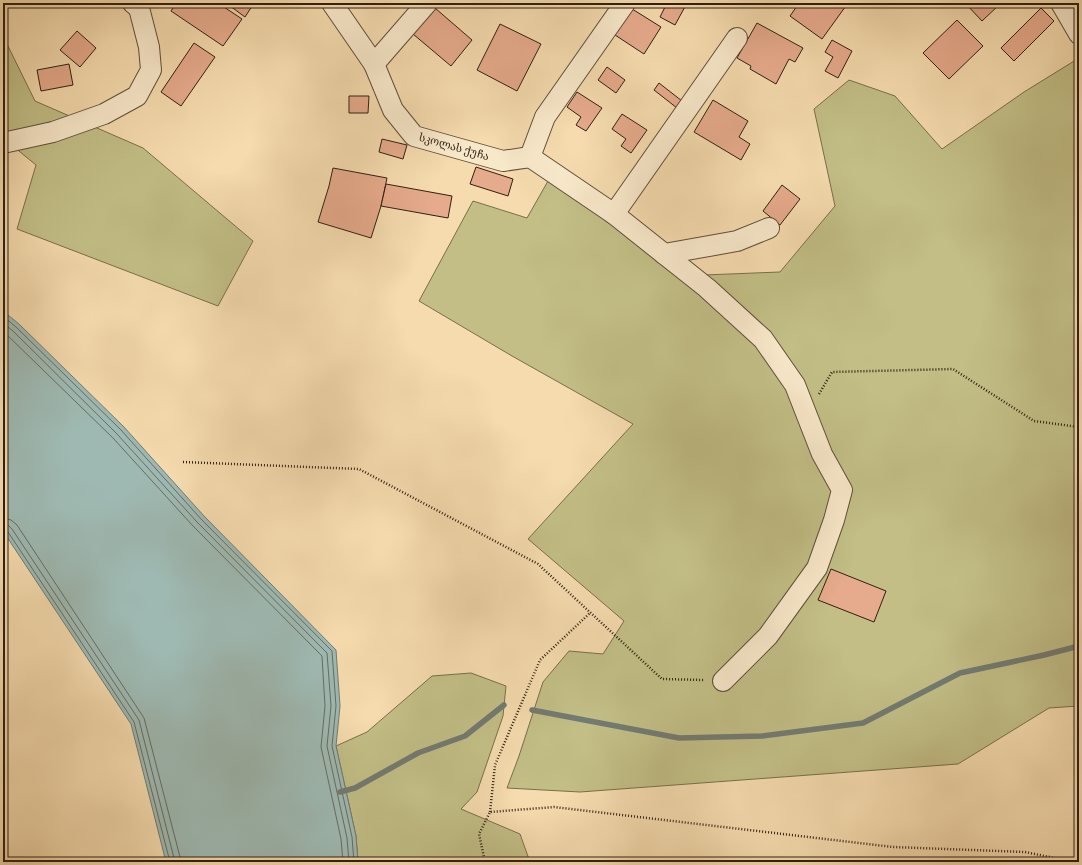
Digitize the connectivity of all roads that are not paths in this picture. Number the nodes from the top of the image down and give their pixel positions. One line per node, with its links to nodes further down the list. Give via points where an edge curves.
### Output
1 (332, 3): 8 (street, სკოლას ქუჩა)
2 (426, 3): 8 (street)
3 (625, 3): 10 (street, via 545,117)
4 (1061, 3): 6 (street)
5 (138, 5): 9 (street, via 149,47 151,70 137,96 104,114 53,132)
6 (1079, 34)
7 (738, 38): 11 (street)
8 (374, 64): 10 (street, სკოლას ქუჩა, via 393,110 414,136 503,161)
9 (3, 143)
10 (530, 157): 11 (street)
11 (614, 214): 13 (street)
12 (769, 228): 13 (street, via 737,241)
13 (664, 254): 14 (street, via 707,288 763,339 795,385 822,454 842,490 817,568 768,636)
14 (723, 681)

